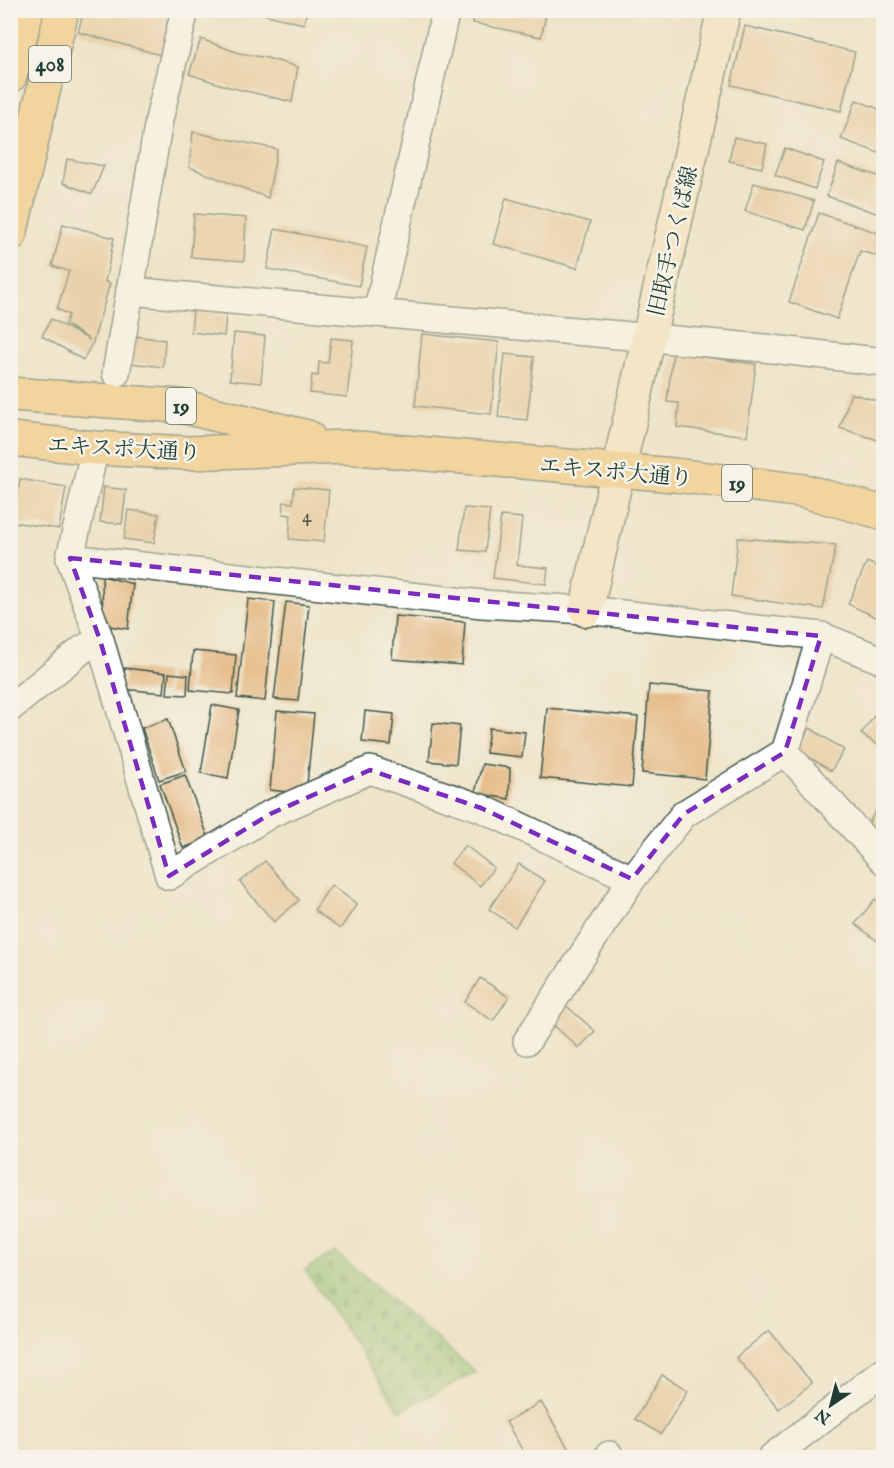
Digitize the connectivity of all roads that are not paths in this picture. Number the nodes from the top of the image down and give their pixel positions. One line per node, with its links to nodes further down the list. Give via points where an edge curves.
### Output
1 (27, 10): 6 (main road, 408)
2 (62, 10): 7 (main road, 408)
3 (185, 10): 8 (street, via 159,120)
4 (446, 10): 9 (street)
5 (724, 10): 10 (street, 旧取手つくば線)
6 (10, 76)
7 (10, 235)
8 (130, 291): 9 (street); 12 (street)
9 (377, 313): 10 (street)
10 (650, 339): 11 (street); 17 (street, 旧取手つくば線)
11 (882, 359)
12 (116, 373)
13 (10, 394): 15 (main road, エキスポ大通り / 19, via 180,406)
14 (10, 439): 16 (main road, エキスポ大通り / 19)
15 (346, 447): 16 (main road, エキスポ大通り / 19, via 189,453); 17 (main road, エキスポ大通り / 19)
16 (95, 448): 19 (street)
17 (618, 472): 18 (main road, エキスポ大通り / 19, via 804,491); 20 (street, 旧取手つくば線)
18 (884, 513)
19 (70, 558): 20 (street, via 482,604); 22 (street)
20 (586, 610): 21 (street)
21 (821, 636): 23 (street); 25 (street)
22 (100, 640): 24 (street, via 83,649); 27 (street, via 169,876 270,814 370,770 481,808)
23 (884, 661)
24 (10, 708)
25 (785, 752): 26 (street); 27 (street, via 684,814)
26 (884, 861)
27 (632, 879): 28 (street)
28 (527, 1041)
29 (884, 1371): 30 (street)
30 (771, 1458)

